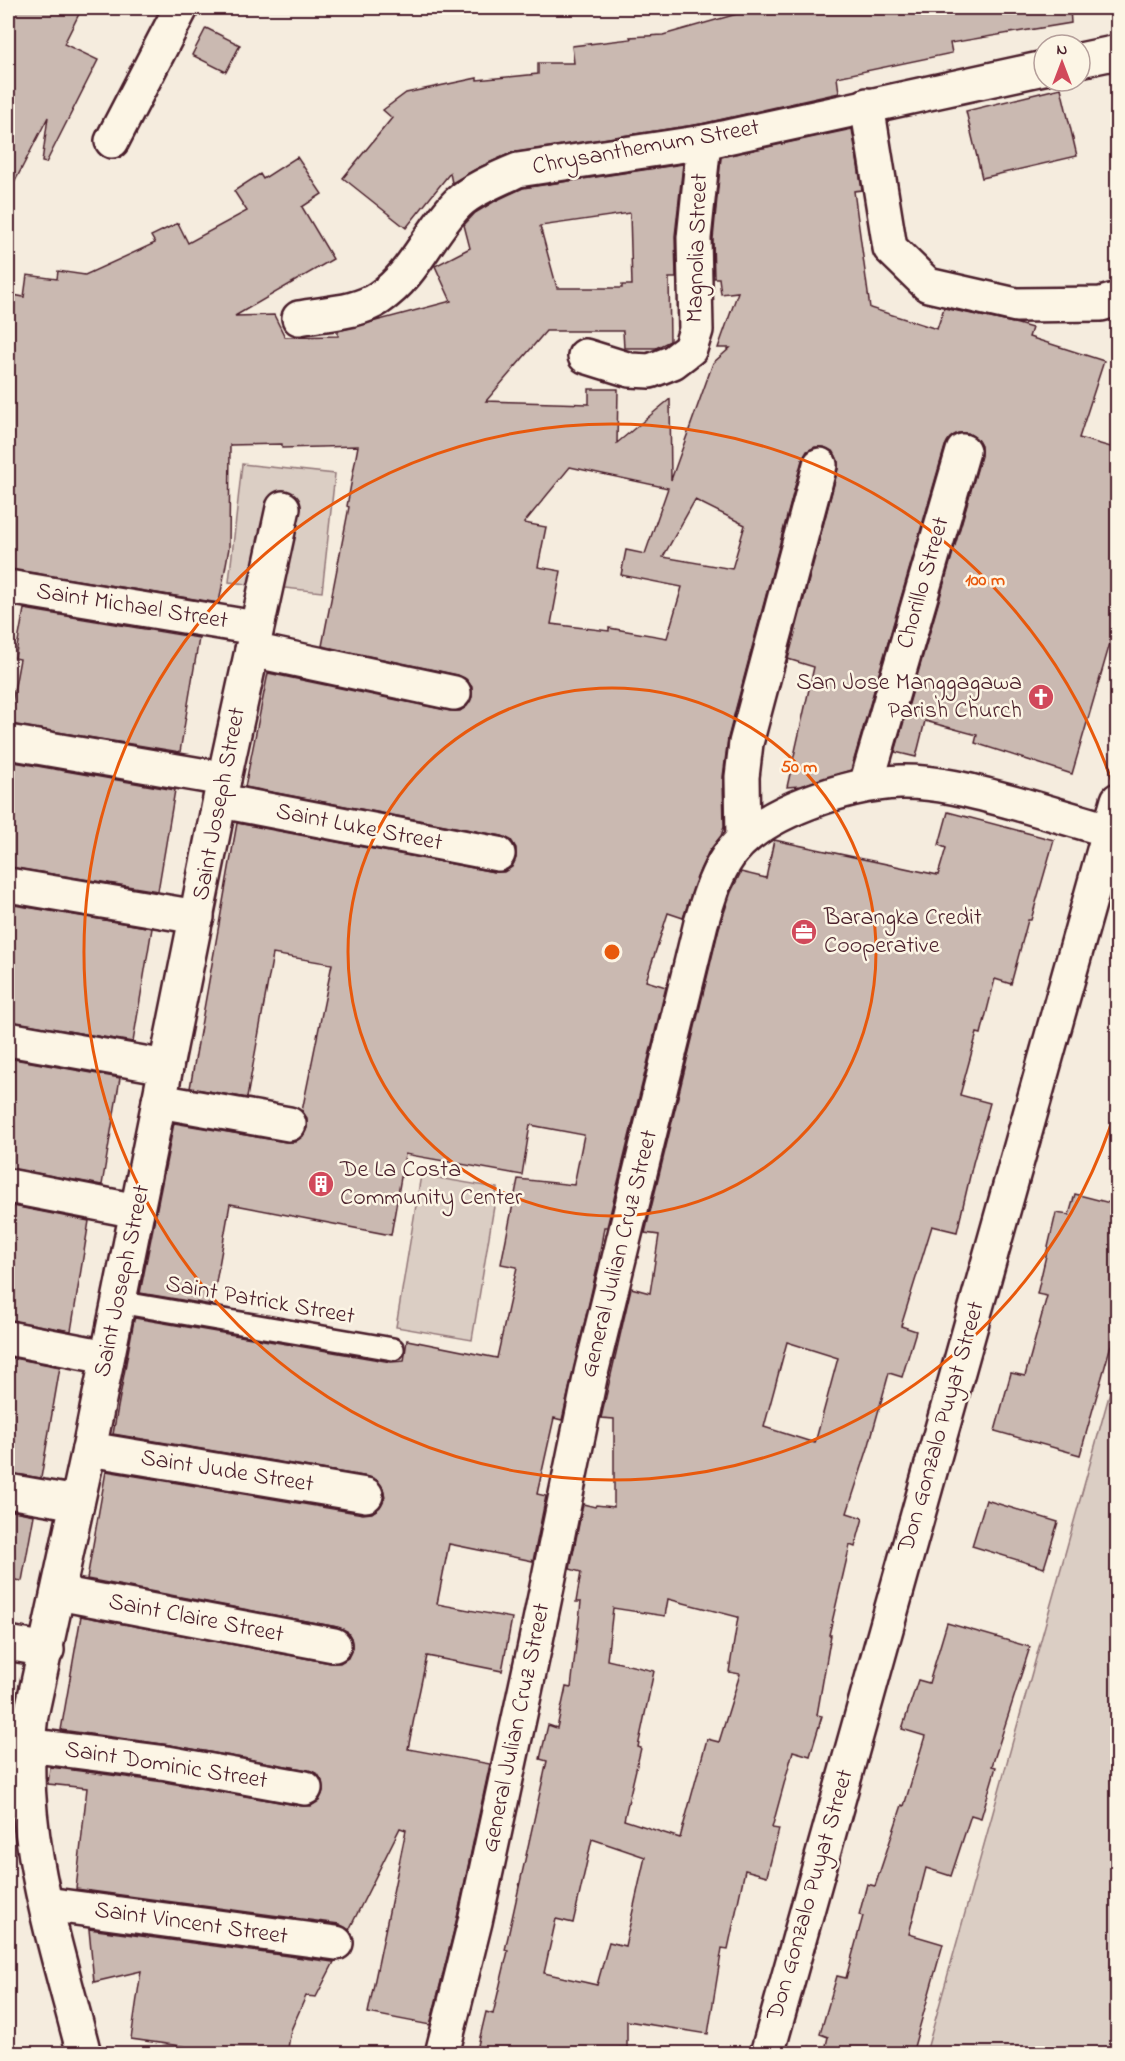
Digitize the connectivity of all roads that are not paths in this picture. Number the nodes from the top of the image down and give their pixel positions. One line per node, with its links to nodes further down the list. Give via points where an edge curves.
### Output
1 (181, 8): 6 (street)
2 (1118, 52): 3 (street)
3 (1092, 57)
4 (1032, 71): 5 (street, Chrysanthemum Street)
5 (867, 105): 7 (street, Chrysanthemum Street); 8 (street, via 890,248 928,285 1016,305 1101,304)
6 (112, 141)
7 (704, 142): 9 (street, Chrysanthemum Street, via 518,170 501,177 459,202 397,284 378,299 361,307); 10 (street, Magnolia Street, via 694,238 696,330 690,349 673,362 650,371 630,370)
8 (1118, 299)
9 (299, 318)
10 (585, 356)
11 (963, 451): 18 (street, Chorillo Street)
12 (820, 465): 22 (street, via 746,743)
13 (283, 508): 15 (street, Saint Joseph Street)
14 (8, 587): 15 (street, Saint Michael Street)
15 (254, 639): 16 (street, Saint Michael Street); 19 (street, Saint Joseph Street)
16 (453, 693)
17 (8, 742): 19 (street, Saint Luke Street)
18 (866, 785): 21 (street, General Julian Cruz Street, via 940,785); 22 (street, General Julian Cruz Street, via 833,792 796,807)
19 (223, 790): 23 (street, Saint Luke Street); 25 (street, Saint Joseph Street)
20 (1118, 800): 21 (street, Don Gonzalo Puyat Street)
21 (1108, 830): 50 (street, Don Gonzalo Puyat Street)
22 (743, 839): 49 (street, General Julian Cruz Street, via 724,862 712,890 693,956 591,1373 533,1657)
23 (498, 854)
24 (8, 885): 25 (street)
25 (197, 917): 27 (street, Saint Joseph Street)
26 (8, 1039): 27 (street)
27 (166, 1067): 28 (street, Saint Joseph Street)
28 (159, 1101): 29 (street); 31 (street, Saint Joseph Street)
29 (289, 1124)
30 (8, 1185): 31 (street)
31 (137, 1211): 32 (street, Saint Joseph Street)
32 (118, 1302): 34 (lane, Saint Patrick Street); 35 (street, Saint Joseph Street)
33 (8, 1338): 35 (street)
34 (393, 1349)
35 (106, 1357): 36 (street, Saint Joseph Street)
36 (89, 1449): 38 (street, Saint Jude Street); 39 (street, Saint Joseph Street)
37 (8, 1491): 39 (street)
38 (366, 1495)
39 (77, 1503): 40 (street, Saint Joseph Street)
40 (58, 1593): 42 (street, Saint Claire Street); 43 (street, Saint Joseph Street)
41 (8, 1643): 43 (street)
42 (334, 1645)
43 (47, 1650): 44 (street, Saint Joseph Street)
44 (27, 1745): 45 (street, Saint Dominic Street, via 167,1763); 46 (street, Saint Joseph Street, via 32,1833)
45 (305, 1788)
46 (46, 1904): 47 (street, Saint Vincent Street); 48 (street, Saint Joseph Street)
47 (336, 1943)
48 (84, 2054)
49 (442, 2054)
50 (767, 2054)

